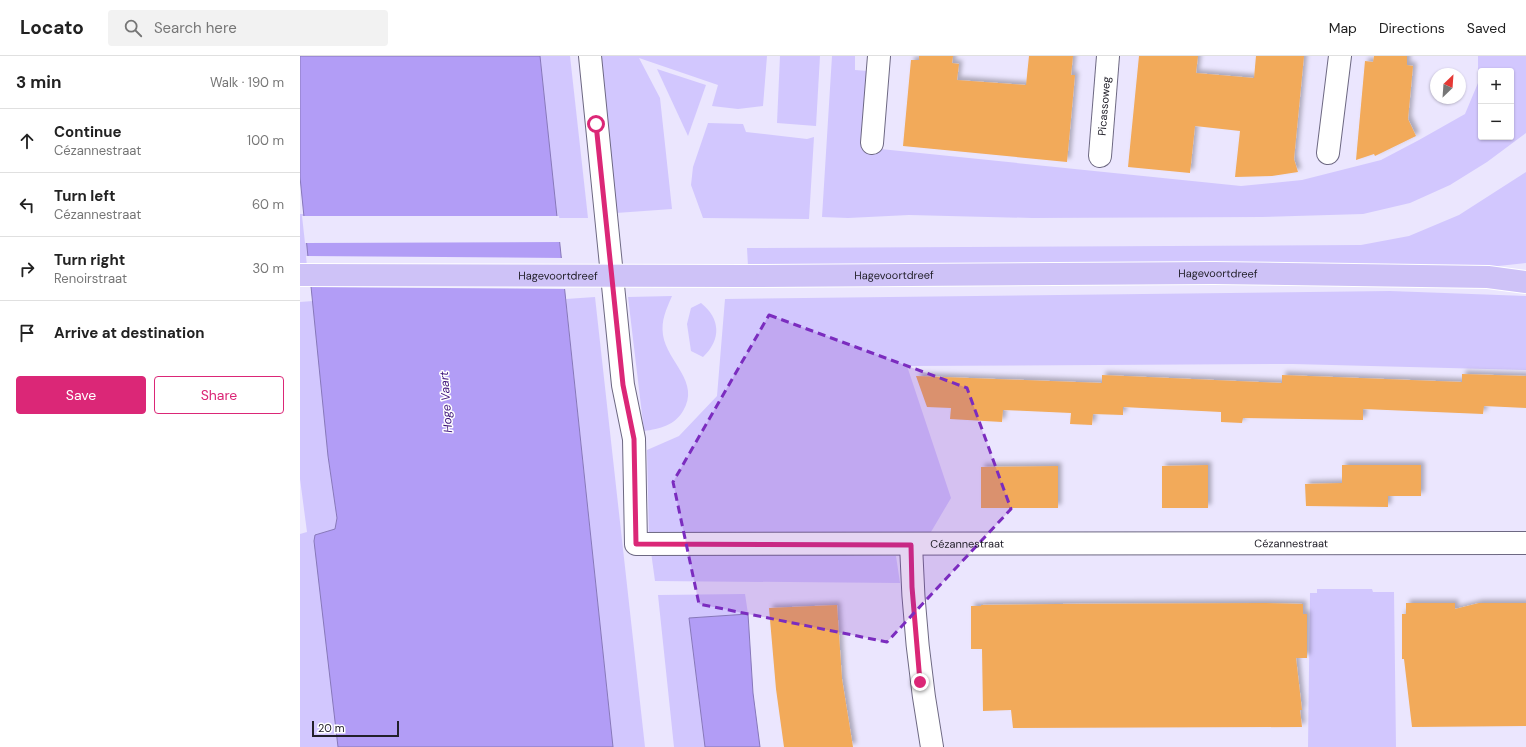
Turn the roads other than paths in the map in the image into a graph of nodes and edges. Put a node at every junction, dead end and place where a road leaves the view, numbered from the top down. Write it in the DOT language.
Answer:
graph roads {
  1 [pos="590,56"];
  2 [pos="879,56"];
  3 [pos="1108,56"];
  4 [pos="1340,56"];
  5 [pos="872,143"];
  6 [pos="1328,153"];
  7 [pos="1100,156"];
  8 [pos="1526,271"];
  9 [pos="300,275"];
  10 [pos="1488,277"];
  11 [pos="1526,282"];
  12 [pos="1526,543"];
  13 [pos="911,545"];
  14 [pos="932,747"];
  1 -- 13 [label="street, Cézannestraat"];
  2 -- 5 [label="street"];
  3 -- 7 [label="street, Picassoweg"];
  4 -- 6 [label="street"];
  8 -- 10 [label="main road, Hagevoortdreef"];
  9 -- 10 [label="main road, Hagevoortdreef, bridge"];
  10 -- 11 [label="main road, Hagevoortdreef"];
  12 -- 13 [label="street, Cézannestraat"];
  13 -- 14 [label="street"];
}
